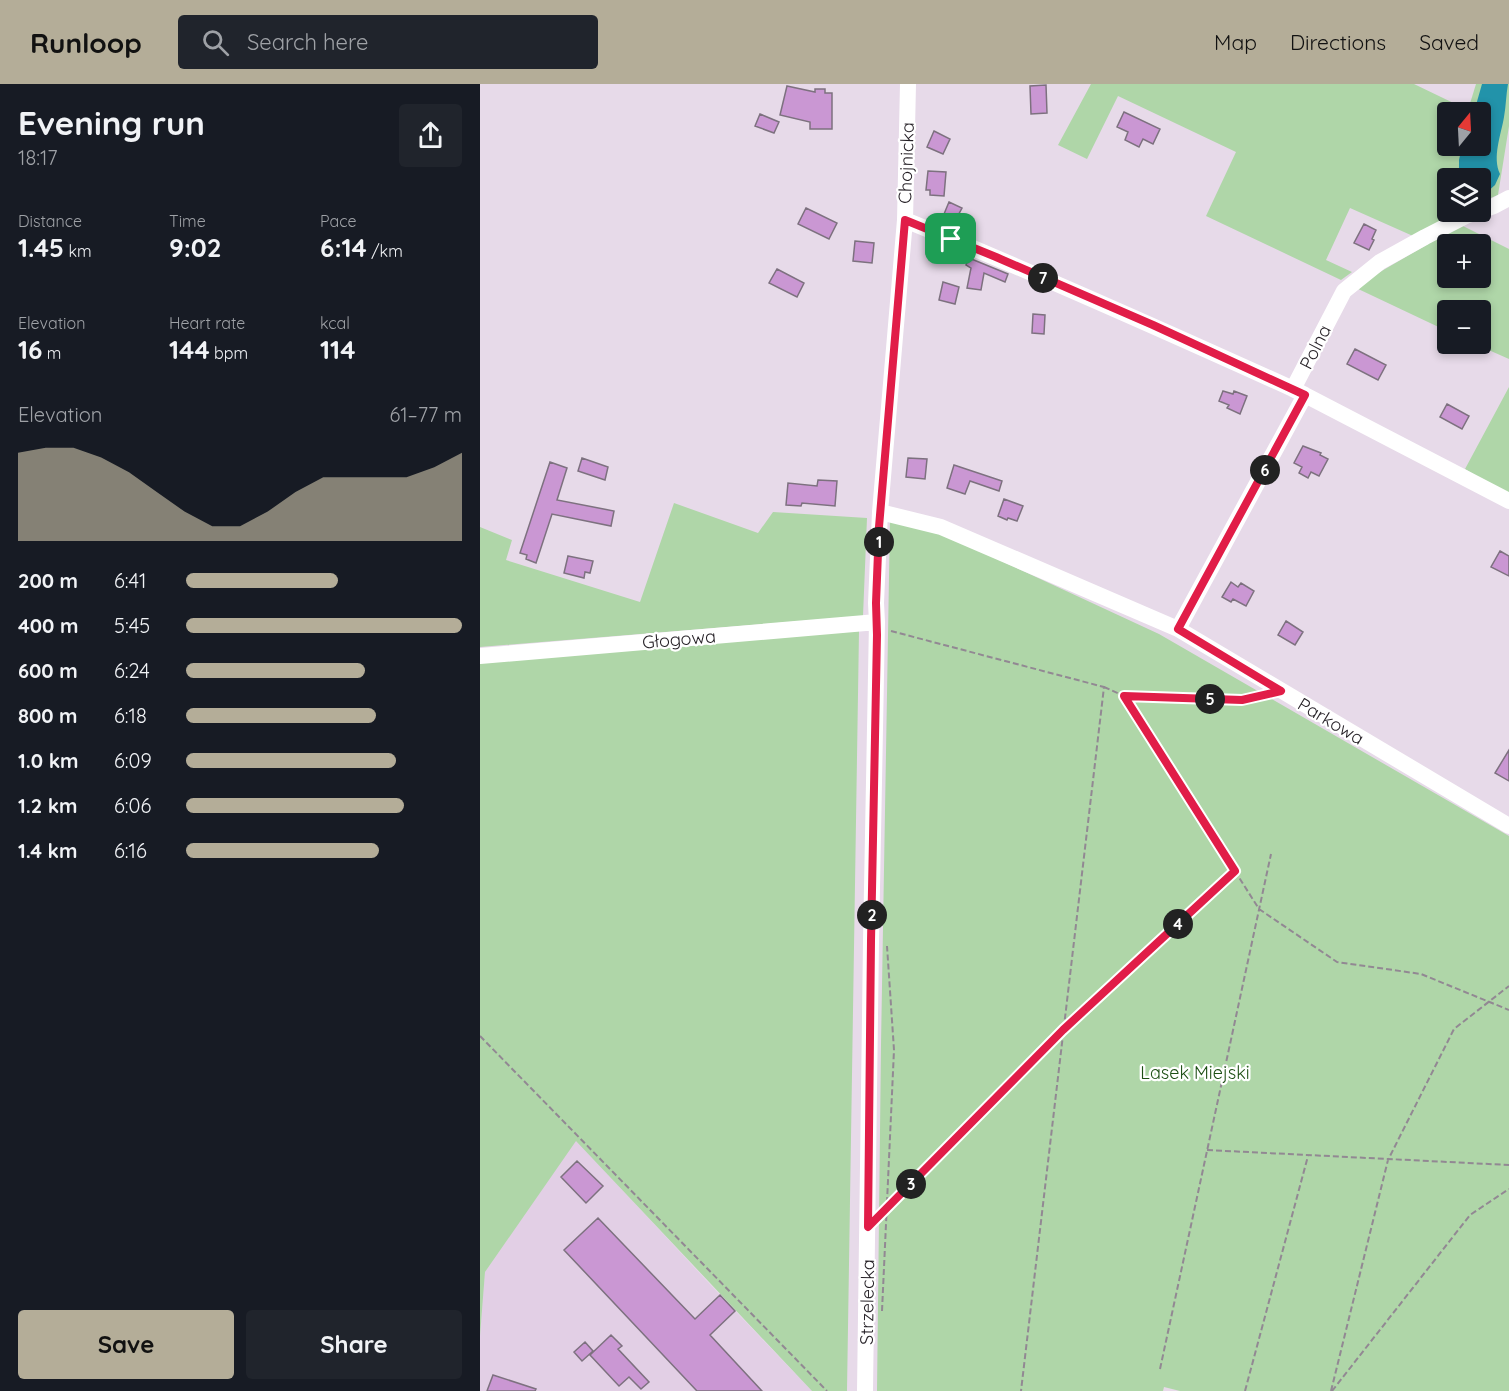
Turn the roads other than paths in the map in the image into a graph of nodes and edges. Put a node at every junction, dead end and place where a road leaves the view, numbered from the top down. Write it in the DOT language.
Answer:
graph roads {
  1 [pos="908,84"];
  2 [pos="1509,198"];
  3 [pos="1491,207"];
  4 [pos="905,220"];
  5 [pos="1454,222"];
  6 [pos="1299,392"];
  7 [pos="882,492"];
  8 [pos="1509,501"];
  9 [pos="880,512"];
  10 [pos="884,627"];
  11 [pos="1178,629"];
  12 [pos="480,656"];
  13 [pos="1509,826"];
  14 [pos="865,1391"];
  1 -- 4 [label="street, Chojnicka"];
  2 -- 3 [label="street, Polna"];
  4 -- 6 [label="street, Polna"];
  4 -- 7 [label="street, Chojnicka"];
  5 -- 6 [label="street, Polna"];
  6 -- 8 [label="street, Polna"];
  6 -- 11 [label="street"];
  7 -- 9 [label="street, Strzelecka"];
  9 -- 10 [label="street, Strzelecka"];
  9 -- 11 [label="street, Parkowa"];
  10 -- 12 [label="street, Głogowa"];
  10 -- 14 [label="street, Strzelecka"];
  11 -- 13 [label="street, Parkowa"];
}
